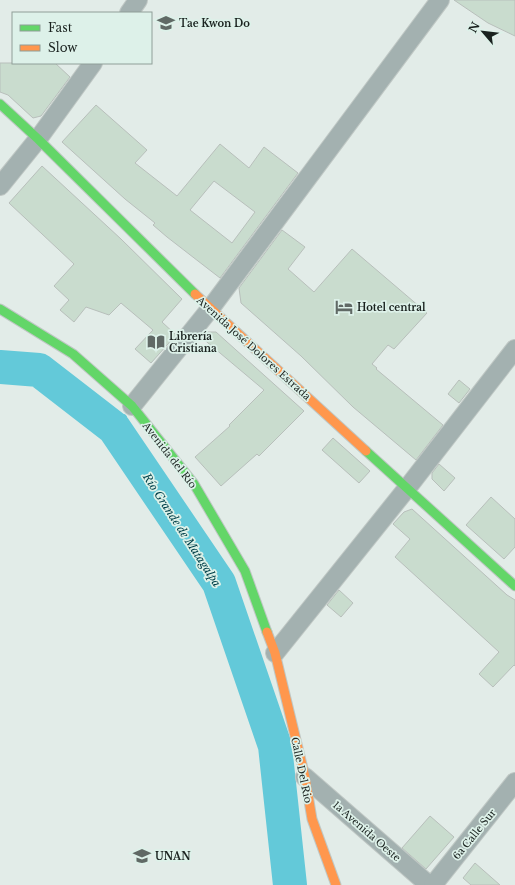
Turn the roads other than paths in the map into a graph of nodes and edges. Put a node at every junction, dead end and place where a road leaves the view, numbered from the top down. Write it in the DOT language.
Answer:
graph roads {
  1 [pos="138,0"];
  2 [pos="440,0"];
  3 [pos="130,12"];
  4 [pos="92,64"];
  5 [pos="0,104"];
  6 [pos="38,139"];
  7 [pos="0,186"];
  8 [pos="0,309"];
  9 [pos="210,309"];
  10 [pos="515,349"];
  11 [pos="132,406"];
  12 [pos="408,487"];
  13 [pos="515,586"];
  14 [pos="275,653"];
  15 [pos="305,777"];
  16 [pos="515,782"];
  17 [pos="336,885"];
  18 [pos="429,885"];
  19 [pos="433,885"];
  1 -- 3 [label="street"];
  2 -- 9 [label="street"];
  4 -- 6 [label="street"];
  5 -- 6 [label="street, Avenida José Dolores Estrada"];
  6 -- 7 [label="street"];
  6 -- 9 [label="street, Avenida José Dolores Estrada"];
  8 -- 11 [label="street, Avenida del Río"];
  9 -- 11 [label="street"];
  9 -- 12 [label="street, Avenida José Dolores Estrada"];
  10 -- 12 [label="street"];
  11 -- 14 [label="street, Avenida del Río"];
  12 -- 13 [label="street, Avenida José Dolores Estrada"];
  12 -- 14 [label="street"];
  14 -- 15 [label="street, Calle Del Rio"];
  15 -- 17 [label="street, Calle Del Rio"];
  15 -- 18 [label="street, 1a Avenida Oeste"];
  16 -- 19 [label="street, 6a Calle Sur"];
}
